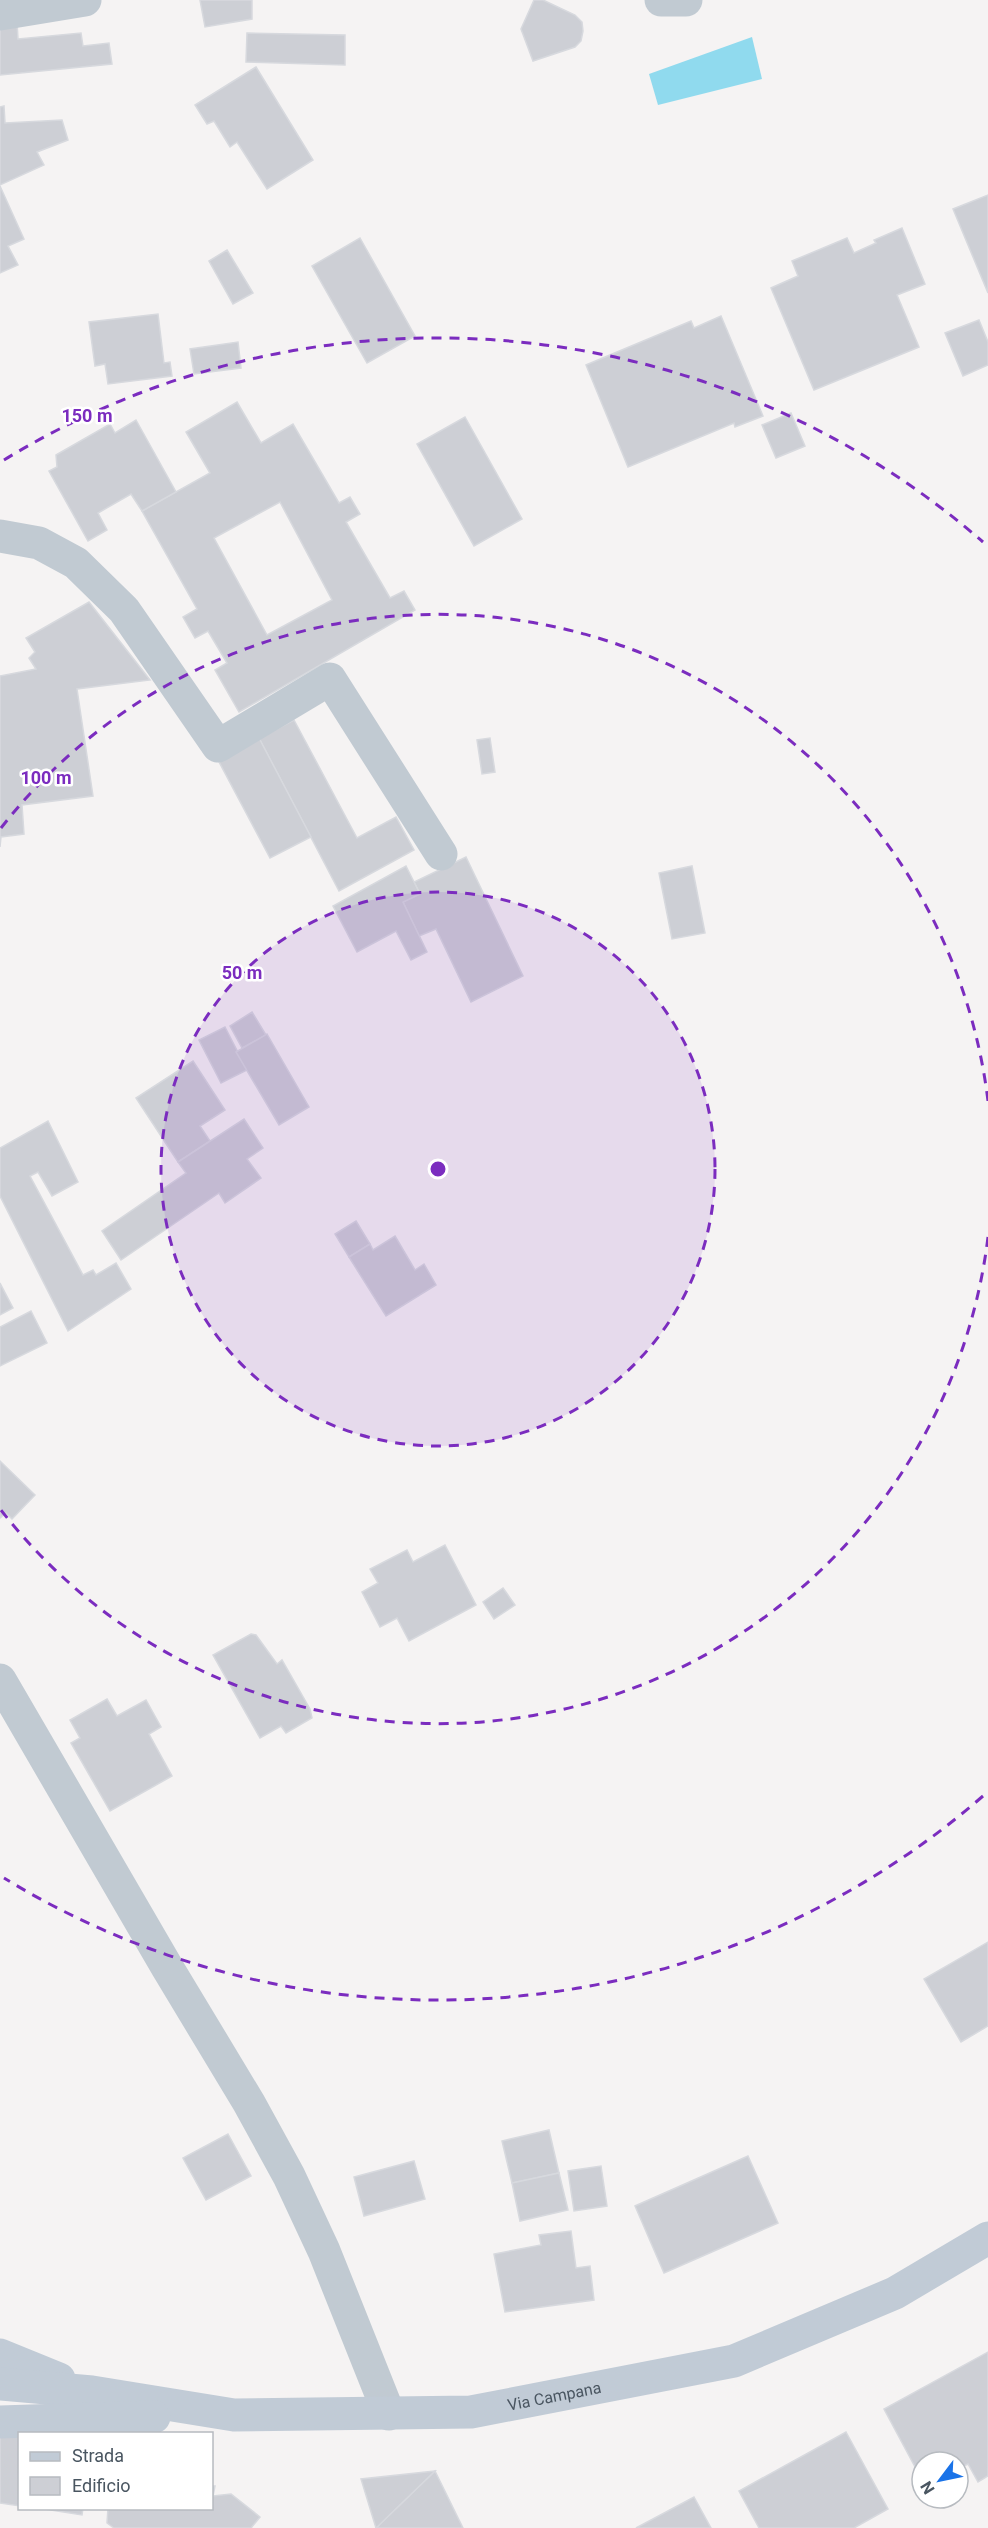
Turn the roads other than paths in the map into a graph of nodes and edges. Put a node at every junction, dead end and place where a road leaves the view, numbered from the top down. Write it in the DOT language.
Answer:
graph roads {
  1 [pos="86,0"];
  2 [pos="661,0"];
  3 [pos="686,0"];
  4 [pos="0,14"];
  5 [pos="0,536"];
  6 [pos="441,854"];
  7 [pos="0,1680"];
  8 [pos="988,2238"];
  9 [pos="0,2355"];
  10 [pos="0,2384"];
  11 [pos="92,2392"];
  12 [pos="389,2414"];
  13 [pos="234,2415"];
  14 [pos="0,2422"];
  1 -- 4 [label="street"];
  2 -- 3 [label="street"];
  5 -- 6 [label="street"];
  7 -- 12 [label="street"];
  8 -- 12 [label="main road, Via Campana"];
  9 -- 11 [label="main road, Via Campana"];
  10 -- 11 [label="main road, Via Campana"];
  11 -- 13 [label="main road, Via Campana"];
  12 -- 13 [label="main road, Via Campana"];
  13 -- 14 [label="main road"];
}
